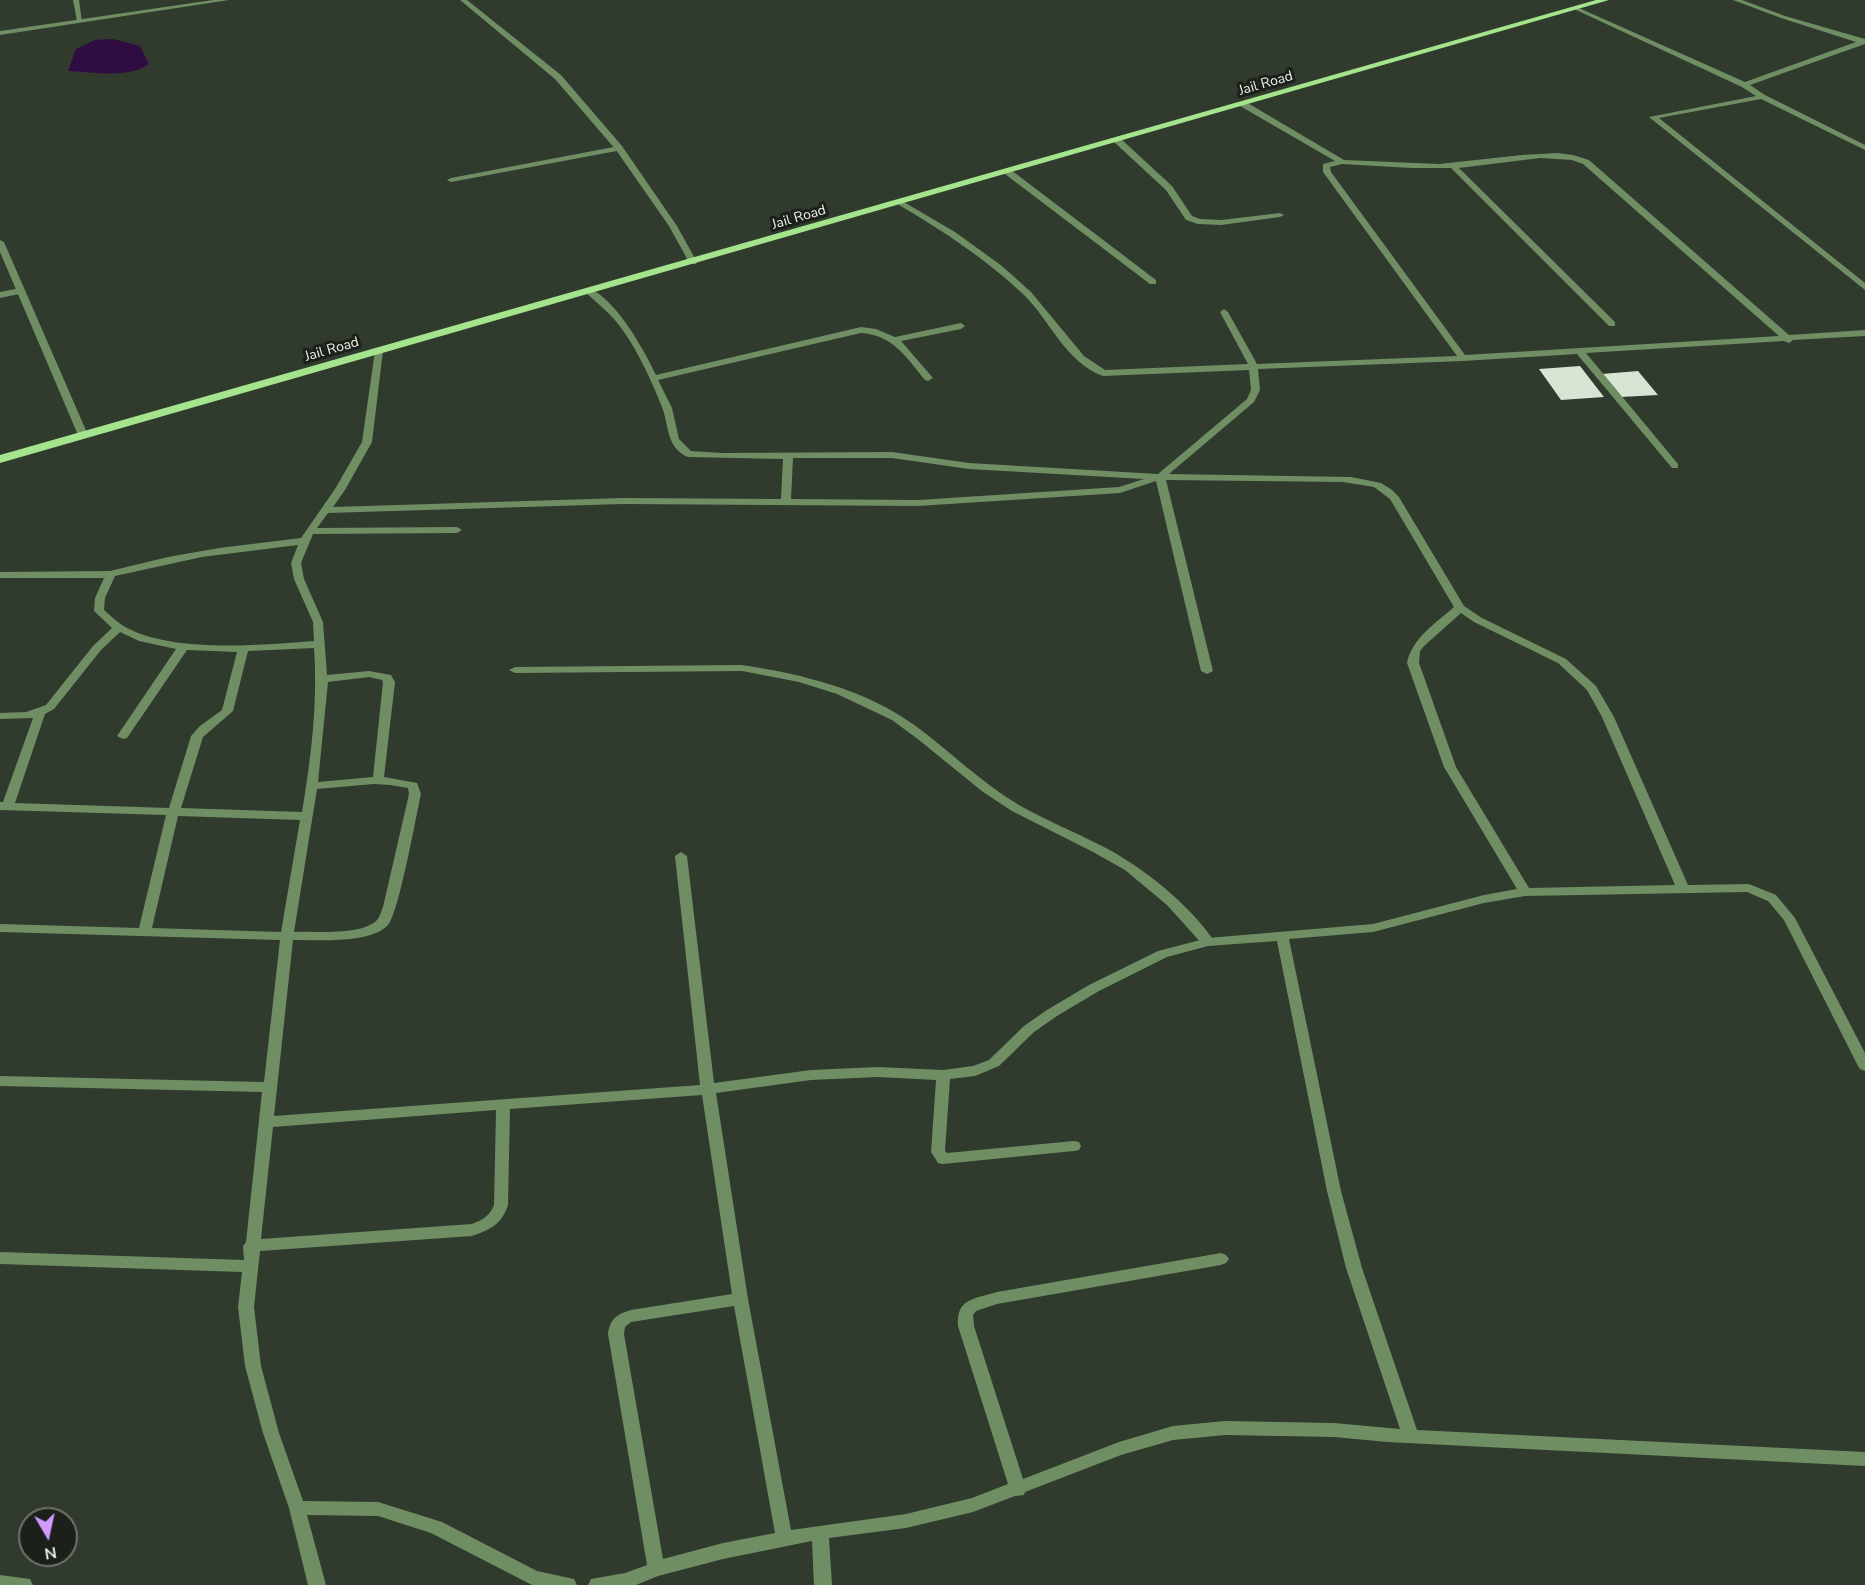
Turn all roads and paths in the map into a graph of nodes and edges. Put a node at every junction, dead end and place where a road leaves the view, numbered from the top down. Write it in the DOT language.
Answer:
graph roads {
  1 [pos="76,0"];
  2 [pos="226,0"];
  3 [pos="463,0"];
  4 [pos="1605,0"];
  5 [pos="1736,0"];
  6 [pos="1577,9"];
  7 [pos="80,21"];
  8 [pos="0,33"];
  9 [pos="1864,41"];
  10 [pos="1744,85"];
  11 [pos="1762,97"];
  12 [pos="1243,104"];
  13 [pos="1117,140"];
  14 [pos="1865,147"];
  15 [pos="619,148"];
  16 [pos="1342,162"];
  17 [pos="1453,166"];
  18 [pos="1008,172"];
  19 [pos="451,180"];
  20 [pos="902,203"];
  21 [pos="1280,215"];
  22 [pos="0,242"];
  23 [pos="693,262"];
  24 [pos="1153,282"];
  25 [pos="1865,287"];
  26 [pos="21,291"];
  27 [pos="589,291"];
  28 [pos="0,295"];
  29 [pos="1224,312"];
  30 [pos="1612,324"];
  31 [pos="961,326"];
  32 [pos="1865,333"];
  33 [pos="894,340"];
  34 [pos="1789,340"];
  35 [pos="379,351"];
  36 [pos="1580,351"];
  37 [pos="1463,358"];
  38 [pos="1254,368"];
  39 [pos="654,378"];
  40 [pos="928,378"];
  41 [pos="83,435"];
  42 [pos="788,455"];
  43 [pos="0,459"];
  44 [pos="1675,466"];
  45 [pos="1160,477"];
  46 [pos="786,502"];
  47 [pos="325,510"];
  48 [pos="457,530"];
  49 [pos="307,536"];
  50 [pos="111,574"];
  51 [pos="0,575"];
  52 [pos="1460,608"];
  53 [pos="118,628"];
  54 [pos="321,644"];
  55 [pos="183,647"];
  56 [pos="244,647"];
  57 [pos="515,670"];
  58 [pos="1207,671"];
  59 [pos="322,680"];
  60 [pos="40,713"];
  61 [pos="0,716"];
  62 [pos="123,736"];
  63 [pos="378,782"];
  64 [pos="312,786"];
  65 [pos="4,806"];
  66 [pos="173,813"];
  67 [pos="307,816"];
  68 [pos="681,856"];
  69 [pos="1683,888"];
  70 [pos="1525,892"];
  71 [pos="0,928"];
  72 [pos="144,933"];
  73 [pos="1282,935"];
  74 [pos="287,936"];
  75 [pos="1208,942"];
  76 [pos="1865,1066"];
  77 [pos="943,1075"];
  78 [pos="0,1081"];
  79 [pos="270,1087"];
  80 [pos="708,1089"];
  81 [pos="502,1105"];
  82 [pos="265,1122"];
  83 [pos="1074,1146"];
  84 [pos="251,1246"];
  85 [pos="0,1258"];
  86 [pos="1221,1259"];
  87 [pos="249,1266"];
  88 [pos="740,1299"];
  89 [pos="1411,1436"];
  90 [pos="1865,1459"];
  91 [pos="1018,1490"];
  92 [pos="297,1508"];
  93 [pos="820,1532"];
  94 [pos="784,1538"];
  95 [pos="656,1569"];
  96 [pos="0,1583"];
  97 [pos="24,1585"];
  98 [pos="317,1585"];
  99 [pos="568,1585"];
  100 [pos="597,1585"];
  101 [pos="823,1585"];
  1 -- 7 [label="street"];
  2 -- 7 [label="street"];
  3 -- 15 [label="street"];
  4 -- 6 [label="main road, Jail Road"];
  5 -- 9 [label="street"];
  6 -- 10 [label="street"];
  6 -- 12 [label="main road, Jail Road"];
  7 -- 8 [label="street"];
  9 -- 10 [label="street"];
  10 -- 11 [label="street"];
  11 -- 14 [label="street"];
  11 -- 25 [label="street"];
  12 -- 13 [label="main road, Jail Road"];
  12 -- 16 [label="street"];
  13 -- 18 [label="main road, Jail Road"];
  13 -- 21 [label="street"];
  15 -- 19 [label="street"];
  15 -- 23 [label="street"];
  16 -- 17 [label="street"];
  16 -- 37 [label="street"];
  17 -- 30 [label="street"];
  17 -- 34 [label="street"];
  18 -- 20 [label="main road, Jail Road"];
  18 -- 24 [label="street"];
  20 -- 23 [label="main road, Jail Road"];
  20 -- 38 [label="street"];
  22 -- 26 [label="street"];
  23 -- 27 [label="main road, Jail Road"];
  26 -- 28 [label="street"];
  26 -- 41 [label="street"];
  27 -- 35 [label="main road, Jail Road"];
  27 -- 39 [label="street"];
  29 -- 38 [label="street"];
  31 -- 33 [label="street"];
  32 -- 34 [label="street"];
  33 -- 39 [label="street"];
  33 -- 40 [label="street"];
  34 -- 36 [label="street"];
  35 -- 41 [label="main road, Jail Road"];
  35 -- 47 [label="street"];
  36 -- 37 [label="street"];
  36 -- 44 [label="street"];
  37 -- 38 [label="street"];
  38 -- 45 [label="street"];
  39 -- 42 [label="street"];
  41 -- 43 [label="main road, Jail Road"];
  42 -- 45 [label="street"];
  42 -- 46 [label="street"];
  45 -- 46 [label="street"];
  45 -- 52 [label="street"];
  45 -- 58 [label="street"];
  46 -- 47 [label="street"];
  47 -- 49 [label="street"];
  48 -- 49 [label="street"];
  49 -- 50 [label="street"];
  49 -- 54 [label="street"];
  50 -- 51 [label="street"];
  50 -- 53 [label="street"];
  52 -- 69 [label="street"];
  52 -- 70 [label="street"];
  53 -- 55 [label="street"];
  53 -- 60 [label="street"];
  54 -- 56 [label="street"];
  54 -- 59 [label="street"];
  55 -- 56 [label="street"];
  55 -- 62 [label="street"];
  56 -- 66 [label="street"];
  57 -- 75 [label="street"];
  59 -- 63 [label="street"];
  59 -- 64 [label="street"];
  60 -- 61 [label="street"];
  60 -- 65 [label="street"];
  63 -- 64 [label="street"];
  63 -- 74 [label="street"];
  64 -- 67 [label="street"];
  65 -- 66 [label="street"];
  66 -- 67 [label="street"];
  66 -- 72 [label="street"];
  67 -- 74 [label="street"];
  68 -- 80 [label="street"];
  69 -- 70 [label="street"];
  69 -- 76 [label="street"];
  70 -- 73 [label="street"];
  71 -- 72 [label="street"];
  72 -- 74 [label="street"];
  73 -- 75 [label="street"];
  73 -- 89 [label="street"];
  74 -- 79 [label="street"];
  75 -- 77 [label="street"];
  77 -- 80 [label="street"];
  77 -- 83 [label="street"];
  78 -- 79 [label="street"];
  79 -- 82 [label="street"];
  80 -- 81 [label="street"];
  80 -- 88 [label="street"];
  81 -- 82 [label="street"];
  81 -- 84 [label="street"];
  82 -- 84 [label="street"];
  84 -- 87 [label="street"];
  85 -- 87 [label="street"];
  86 -- 91 [label="street"];
  87 -- 92 [label="street"];
  88 -- 94 [label="street"];
  88 -- 95 [label="street"];
  89 -- 90 [label="street"];
  89 -- 91 [label="street"];
  91 -- 93 [label="street"];
  92 -- 98 [label="street"];
  92 -- 99 [label="street"];
  93 -- 94 [label="street"];
  93 -- 101 [label="street"];
  94 -- 95 [label="street"];
  95 -- 100 [label="street"];
  96 -- 97 [label="street"];
}
